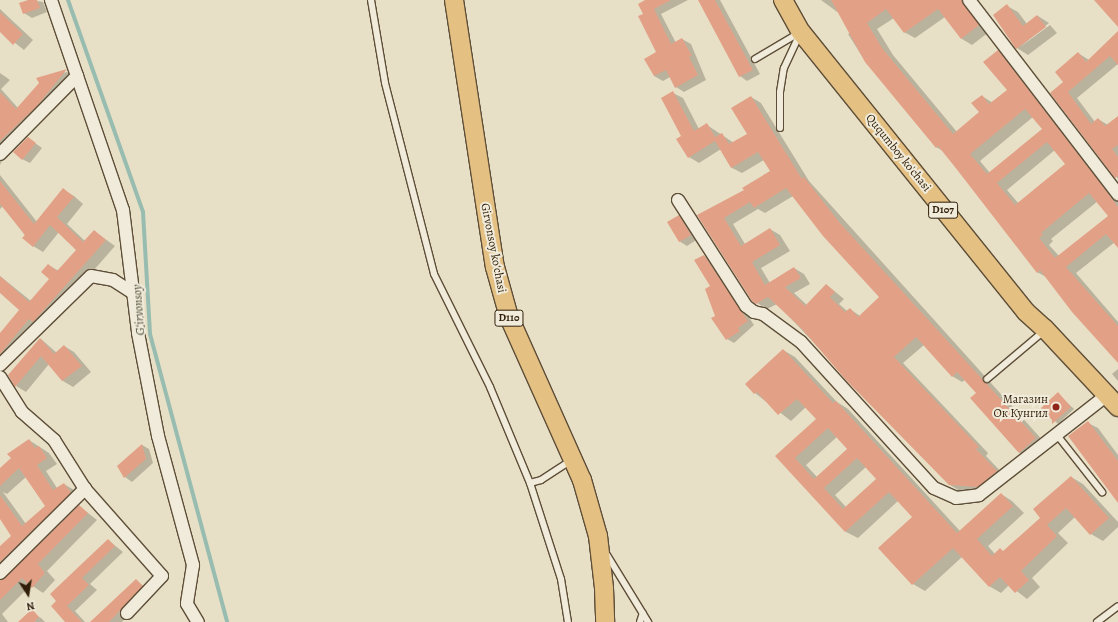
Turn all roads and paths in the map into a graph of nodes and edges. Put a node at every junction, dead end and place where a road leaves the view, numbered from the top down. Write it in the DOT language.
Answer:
graph roads {
  1 [pos="51,0"];
  2 [pos="371,0"];
  3 [pos="454,0"];
  4 [pos="783,0"];
  5 [pos="969,0"];
  6 [pos="801,32"];
  7 [pos="755,59"];
  8 [pos="77,76"];
  9 [pos="780,128"];
  10 [pos="0,154"];
  11 [pos="1118,194"];
  12 [pos="678,200"];
  13 [pos="133,293"];
  14 [pos="1045,330"];
  15 [pos="0,365"];
  16 [pos="0,377"];
  17 [pos="987,379"];
  18 [pos="1113,401"];
  19 [pos="1057,435"];
  20 [pos="573,459"];
  21 [pos="530,483"];
  22 [pos="85,489"];
  23 [pos="1102,492"];
  24 [pos="598,536"];
  25 [pos="0,573"];
  26 [pos="1118,606"];
  27 [pos="128,613"];
  28 [pos="643,613"];
  29 [pos="198,622"];
  30 [pos="568,622"];
  31 [pos="604,622"];
  32 [pos="640,622"];
  33 [pos="648,622"];
  34 [pos="1098,622"];
  1 -- 8 [label="street"];
  2 -- 21 [label="lane"];
  3 -- 20 [label="main road, Girvonsoy koʻchasi / D110"];
  4 -- 6 [label="main road, Ququmboy ko'chasi / D107"];
  5 -- 11 [label="street"];
  6 -- 7 [label="lane"];
  6 -- 9 [label="lane"];
  6 -- 14 [label="main road, Ququmboy ko'chasi / D107"];
  8 -- 10 [label="street"];
  8 -- 13 [label="street"];
  12 -- 19 [label="street"];
  13 -- 15 [label="street"];
  13 -- 29 [label="street"];
  14 -- 17 [label="lane"];
  14 -- 18 [label="main road, Ququmboy ko'chasi / D107"];
  16 -- 22 [label="street"];
  18 -- 19 [label="street"];
  19 -- 23 [label="lane"];
  20 -- 21 [label="lane"];
  20 -- 24 [label="main road, Girvonsoy koʻchasi / D110"];
  21 -- 30 [label="lane"];
  22 -- 25 [label="street"];
  22 -- 27 [label="street"];
  24 -- 28 [label="lane"];
  24 -- 31 [label="main road, Girvonsoy koʻchasi / D110"];
  26 -- 34 [label="lane"];
  28 -- 32 [label="lane"];
  28 -- 33 [label="lane"];
}
